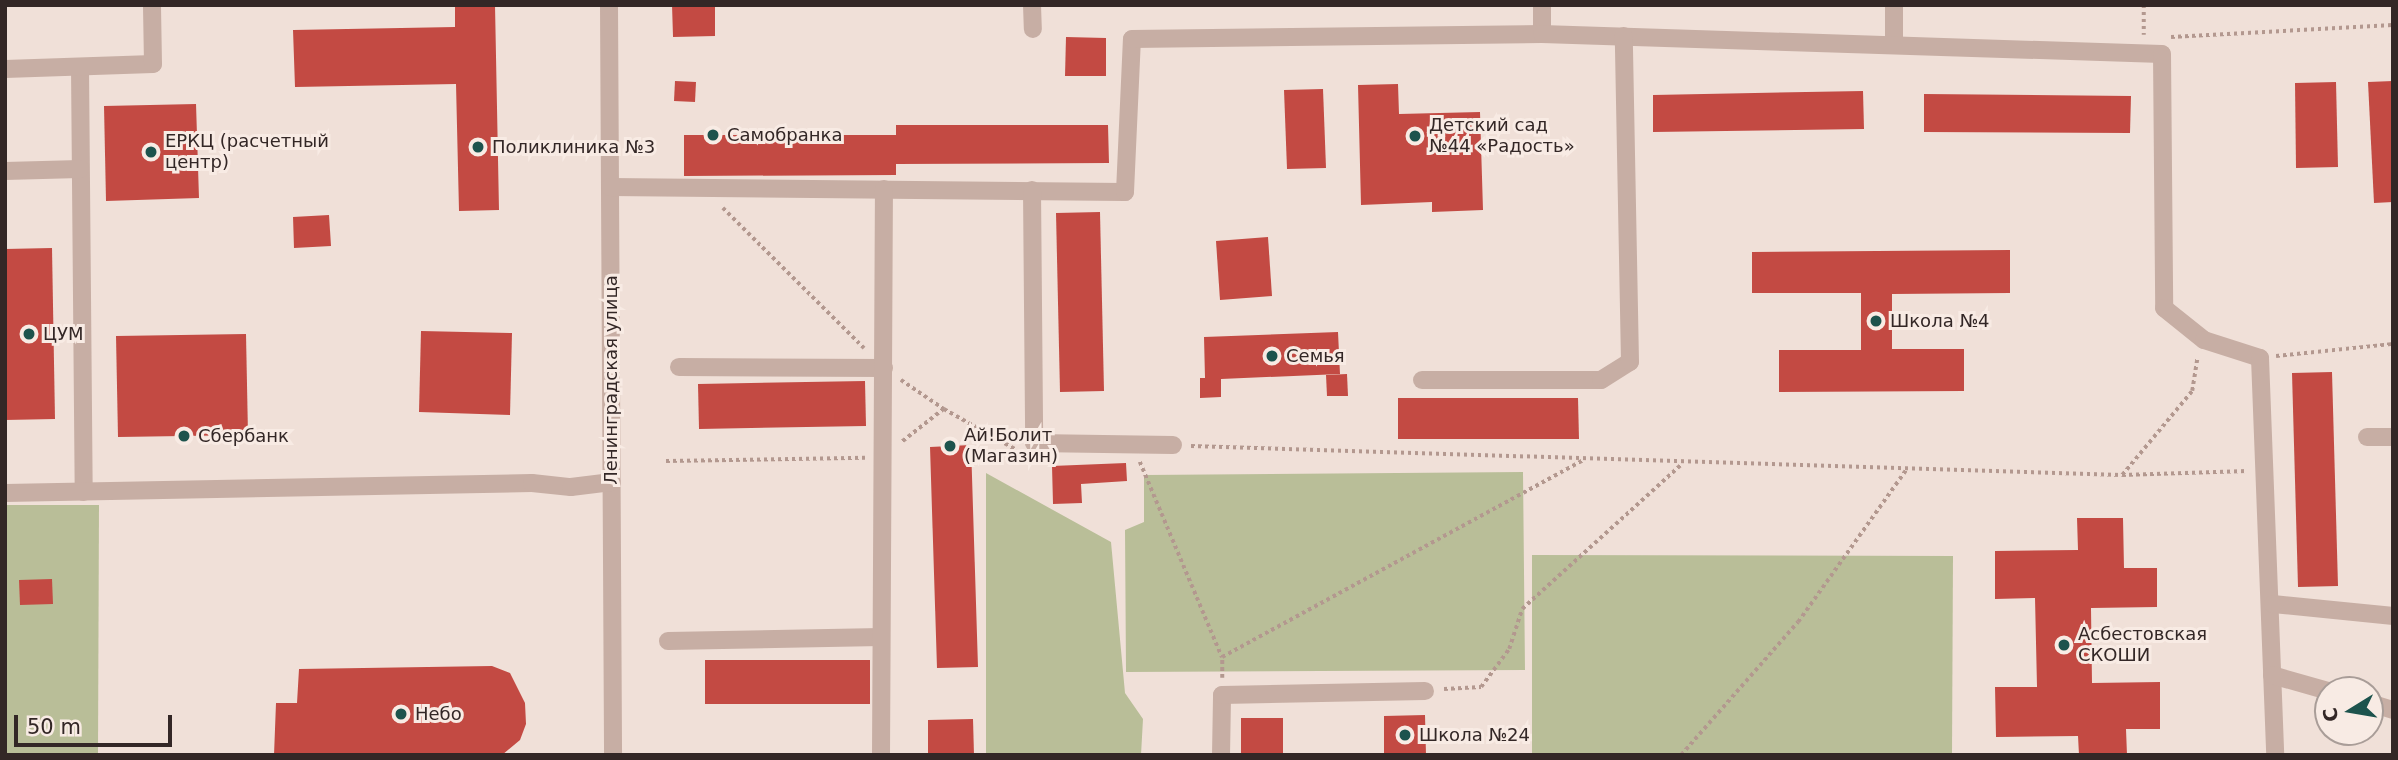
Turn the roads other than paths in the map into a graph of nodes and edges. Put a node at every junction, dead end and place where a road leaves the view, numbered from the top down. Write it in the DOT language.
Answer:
graph roads {
  1 [pos="152,5"];
  2 [pos="609,5"];
  3 [pos="1032,5"];
  4 [pos="1542,5"];
  5 [pos="1894,5"];
  6 [pos="1033,29"];
  7 [pos="1542,34"];
  8 [pos="1623,36"];
  9 [pos="1894,44"];
  10 [pos="80,67"];
  11 [pos="5,69"];
  12 [pos="80,169"];
  13 [pos="5,172"];
  14 [pos="610,187"];
  15 [pos="884,189"];
  16 [pos="1032,190"];
  17 [pos="679,367"];
  18 [pos="884,368"];
  19 [pos="1422,380"];
  20 [pos="2367,437"];
  21 [pos="2393,437"];
  22 [pos="1172,445"];
  23 [pos="612,482"];
  24 [pos="84,492"];
  25 [pos="5,493"];
  26 [pos="2273,604"];
  27 [pos="2393,616"];
  28 [pos="881,638"];
  29 [pos="668,640"];
  30 [pos="2272,675"];
  31 [pos="2314,687"];
  32 [pos="1425,691"];
  33 [pos="613,755"];
  34 [pos="881,755"];
  35 [pos="1222,755"];
  36 [pos="2275,755"];
  1 -- 10 [label="street"];
  2 -- 14 [label="street, Ленинградская улица"];
  3 -- 6 [label="street"];
  4 -- 7 [label="street"];
  5 -- 9 [label="street"];
  7 -- 8 [label="street"];
  7 -- 16 [label="street"];
  8 -- 9 [label="street"];
  8 -- 19 [label="street"];
  9 -- 26 [label="street"];
  10 -- 11 [label="street"];
  10 -- 12 [label="street"];
  12 -- 13 [label="street"];
  12 -- 24 [label="street"];
  14 -- 15 [label="street"];
  14 -- 23 [label="street, Ленинградская улица"];
  15 -- 16 [label="street"];
  15 -- 18 [label="street"];
  16 -- 22 [label="street"];
  17 -- 18 [label="street"];
  18 -- 28 [label="street"];
  20 -- 21 [label="street"];
  23 -- 24 [label="street"];
  23 -- 33 [label="street, Ленинградская улица"];
  24 -- 25 [label="street"];
  26 -- 27 [label="street"];
  26 -- 30 [label="street"];
  28 -- 29 [label="street"];
  28 -- 34 [label="street"];
  30 -- 31 [label="street"];
  30 -- 36 [label="street"];
  32 -- 35 [label="street"];
}
